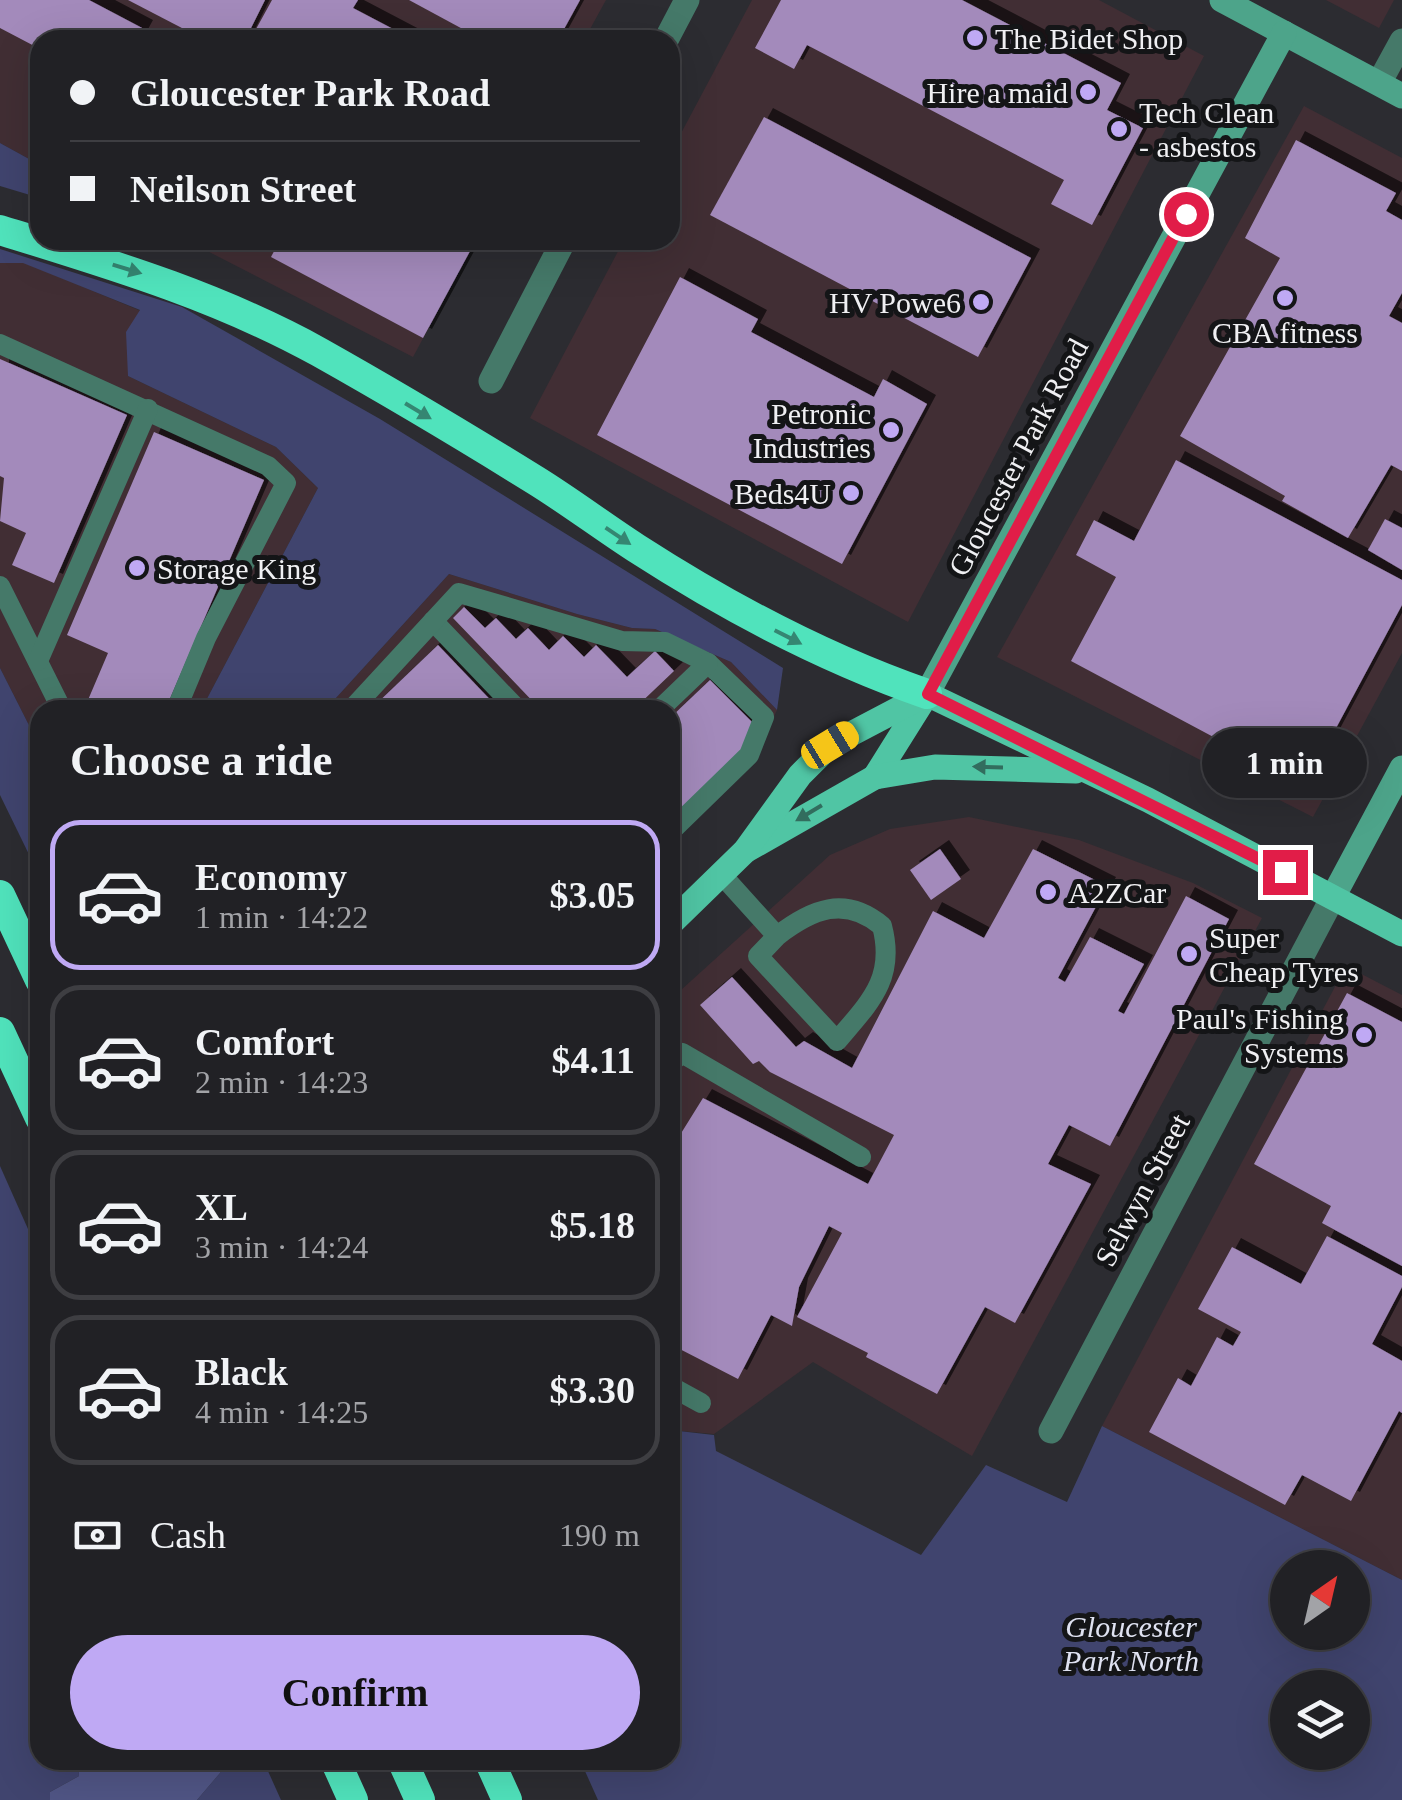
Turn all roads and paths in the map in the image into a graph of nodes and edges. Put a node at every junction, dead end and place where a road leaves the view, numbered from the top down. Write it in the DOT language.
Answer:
graph roads {
  1 [pos="687,0"];
  2 [pos="1222,0"];
  3 [pos="671,30"];
  4 [pos="1284,32"];
  5 [pos="1402,41"];
  6 [pos="1391,90"];
  7 [pos="0,230"];
  8 [pos="30,239"];
  9 [pos="65,250"];
  10 [pos="559,250"];
  11 [pos="0,344"];
  12 [pos="491,381"];
  13 [pos="148,410"];
  14 [pos="0,586"];
  15 [pos="432,621"];
  16 [pos="38,661"];
  17 [pos="708,663"];
  18 [pos="928,694"];
  19 [pos="57,700"];
  20 [pos="180,700"];
  21 [pos="360,700"];
  22 [pos="508,700"];
  23 [pos="669,700"];
  24 [pos="1402,768"];
  25 [pos="1086,771"];
  26 [pos="876,777"];
  27 [pos="680,822"];
  28 [pos="745,852"];
  29 [pos="721,874"];
  30 [pos="0,895"];
  31 [pos="1334,898"];
  32 [pos="680,914"];
  33 [pos="1402,934"];
  34 [pos="777,936"];
  35 [pos="30,959"];
  36 [pos="0,1032"];
  37 [pos="680,1055"];
  38 [pos="30,1096"];
  39 [pos="860,1157"];
  40 [pos="680,1391"];
  41 [pos="701,1403"];
  42 [pos="1052,1431"];
  43 [pos="340,1770"];
  44 [pos="406,1770"];
  45 [pos="494,1770"];
  46 [pos="353,1800"];
  47 [pos="420,1800"];
  48 [pos="507,1800"];
  1 -- 3 [label="street"];
  2 -- 4 [label="street"];
  4 -- 6 [label="street"];
  4 -- 18 [label="street, Gloucester Park Road"];
  5 -- 6 [label="street"];
  7 -- 8 [label="highway, one-way"];
  9 -- 18 [label="highway, one-way"];
  10 -- 12 [label="street"];
  11 -- 13 [label="lane"];
  13 -- 16 [label="lane"];
  13 -- 20 [label="lane"];
  14 -- 16 [label="lane"];
  15 -- 17 [label="lane"];
  15 -- 21 [label="lane"];
  15 -- 22 [label="lane"];
  16 -- 19 [label="lane"];
  17 -- 23 [label="lane"];
  17 -- 27 [label="lane"];
  18 -- 25 [label="main road"];
  18 -- 26 [label="main road"];
  18 -- 28 [label="main road"];
  24 -- 31 [label="street, Selwyn Street"];
  25 -- 26 [label="main road, one-way"];
  25 -- 31 [label="main road"];
  26 -- 28 [label="main road, one-way"];
  28 -- 29 [label="main road"];
  29 -- 32 [label="main road"];
  29 -- 34 [label="lane"];
  30 -- 35 [label="highway"];
  31 -- 33 [label="main road"];
  31 -- 42 [label="street, Selwyn Street"];
  34 -- 34 [label="lane"];
  36 -- 38 [label="highway"];
  37 -- 39 [label="lane"];
  40 -- 41 [label="lane"];
  43 -- 46 [label="highway"];
  44 -- 47 [label="highway"];
  45 -- 48 [label="highway"];
}
